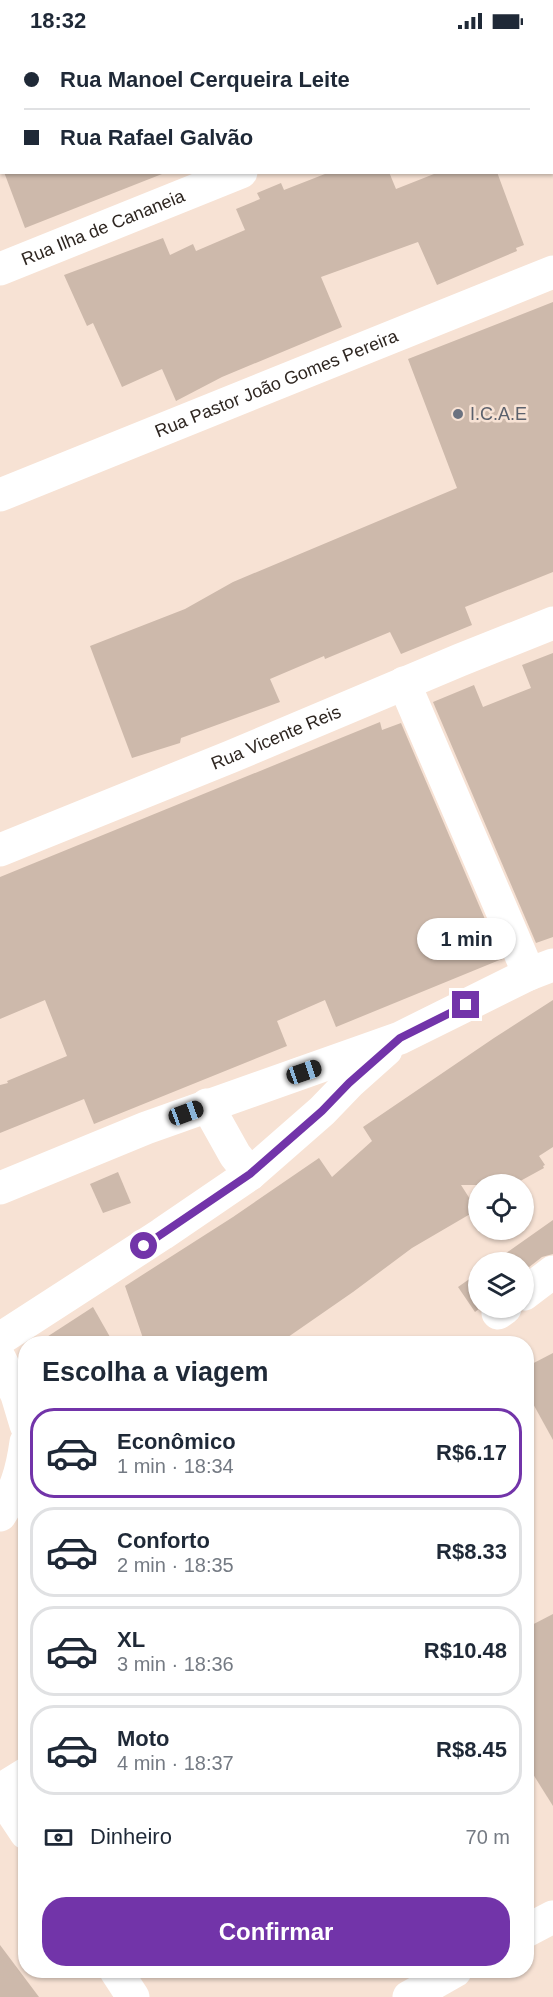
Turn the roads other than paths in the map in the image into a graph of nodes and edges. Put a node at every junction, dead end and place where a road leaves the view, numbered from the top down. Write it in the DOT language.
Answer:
graph roads {
  1 [pos="236,174"];
  2 [pos="0,269"];
  3 [pos="553,272"];
  4 [pos="0,495"];
  5 [pos="553,623"];
  6 [pos="404,683"];
  7 [pos="0,850"];
  8 [pos="541,969"];
  9 [pos="400,1038"];
  10 [pos="207,1105"];
  11 [pos="250,1174"];
  12 [pos="0,1188"];
  13 [pos="553,1272"];
  14 [pos="534,1286"];
  15 [pos="0,1339"];
  16 [pos="0,1359"];
  17 [pos="14,1405"];
  18 [pos="18,1479"];
  19 [pos="0,1515"];
  20 [pos="18,1780"];
  21 [pos="0,1792"];
  22 [pos="18,1820"];
  23 [pos="553,1917"];
  24 [pos="534,1928"];
  25 [pos="121,1978"];
  26 [pos="443,1978"];
  27 [pos="133,1997"];
  28 [pos="409,1997"];
  1 -- 2 [label="street, Rua Ilha de Cananeia"];
  3 -- 4 [label="street, Rua Pastor João Gomes Pereira"];
  5 -- 6 [label="street, Rua Vicente Reis"];
  6 -- 7 [label="street, Rua Vicente Reis"];
  6 -- 8 [label="street"];
  8 -- 9 [label="street"];
  9 -- 10 [label="street"];
  9 -- 11 [label="street"];
  10 -- 11 [label="street"];
  10 -- 12 [label="street"];
  11 -- 15 [label="street"];
  13 -- 14 [label="street"];
  16 -- 17 [label="street"];
  18 -- 19 [label="street"];
  20 -- 21 [label="street"];
  21 -- 22 [label="street"];
  23 -- 24 [label="street"];
  25 -- 27 [label="street"];
  26 -- 28 [label="street"];
}
